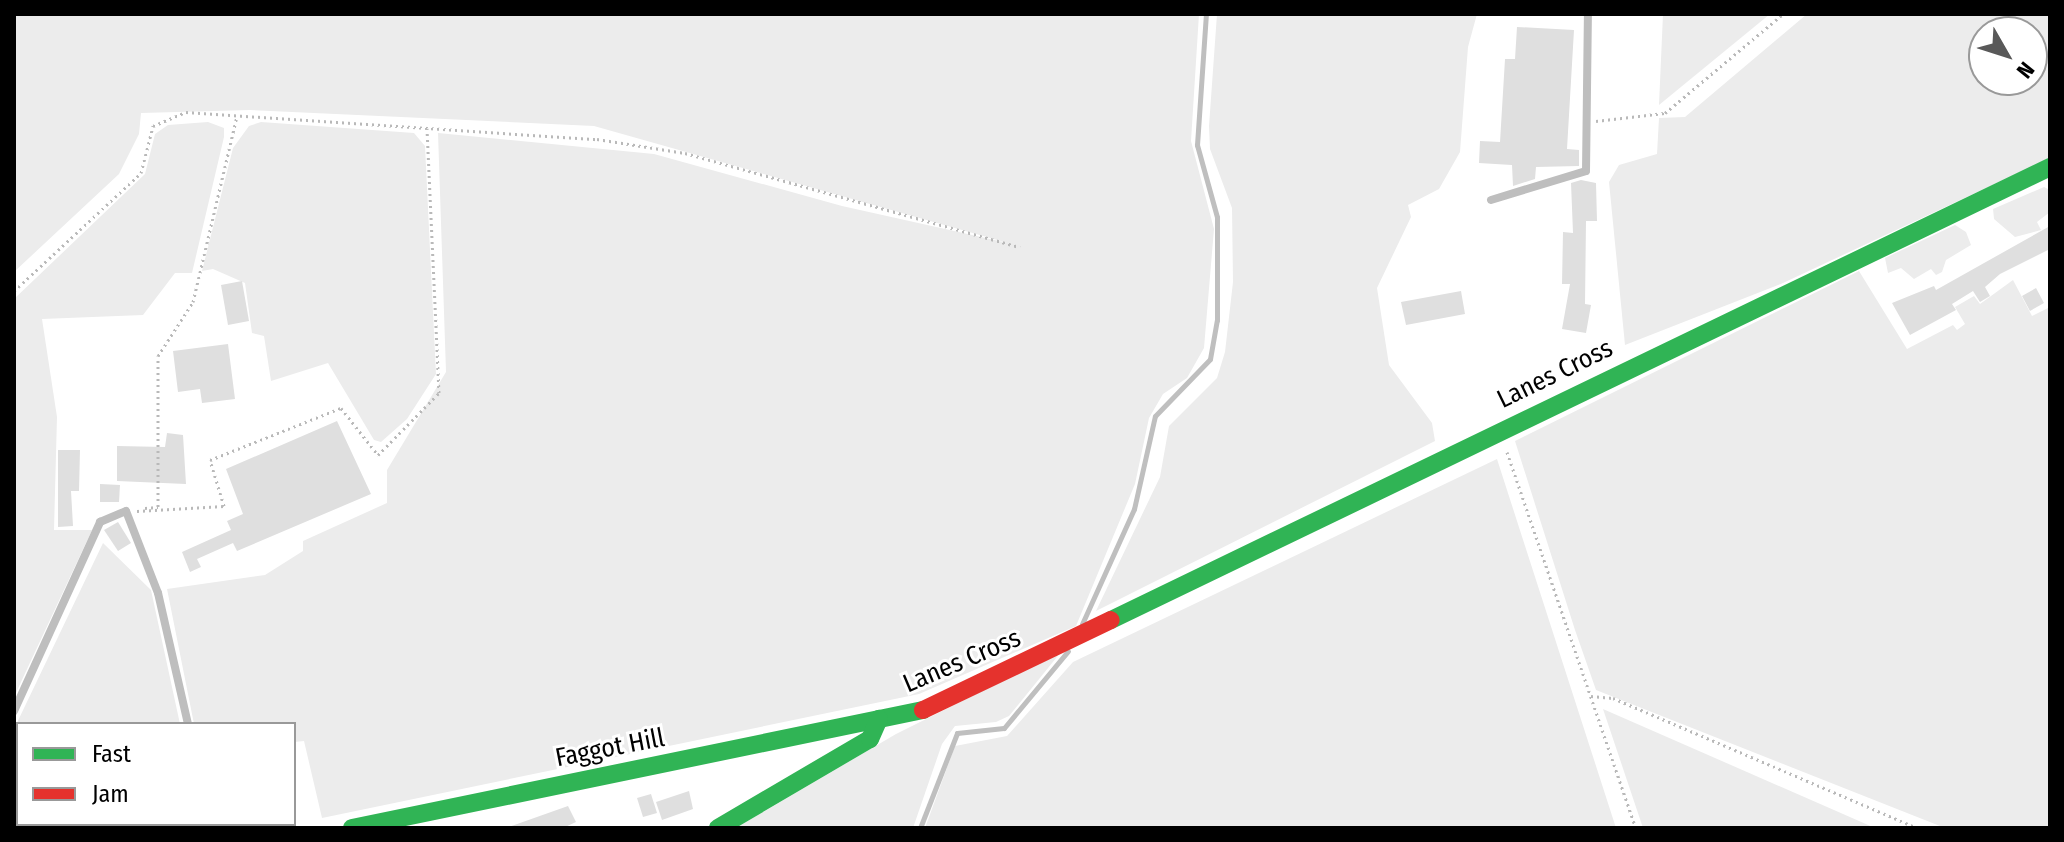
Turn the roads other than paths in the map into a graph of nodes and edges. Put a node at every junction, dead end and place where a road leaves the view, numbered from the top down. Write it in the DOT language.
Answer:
graph roads {
  1 [pos="1588,14"];
  2 [pos="2050,167"];
  3 [pos="1491,200"];
  4 [pos="14,711"];
  5 [pos="879,719"];
  6 [pos="188,722"];
  7 [pos="352,828"];
  8 [pos="718,828"];
  1 -- 3 [label="lane"];
  2 -- 5 [label="street, Lanes Cross"];
  4 -- 6 [label="lane"];
  5 -- 7 [label="street, Faggot Hill"];
  5 -- 8 [label="street"];
}
